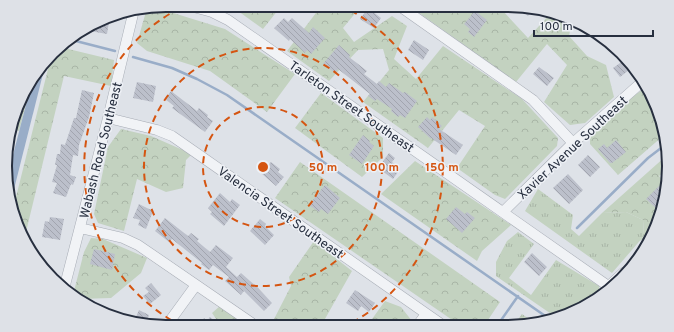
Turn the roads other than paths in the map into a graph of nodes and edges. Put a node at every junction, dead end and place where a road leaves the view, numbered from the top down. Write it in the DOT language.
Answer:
graph roads {
  1 [pos="212,12"];
  2 [pos="408,12"];
  3 [pos="133,16"];
  4 [pos="639,85"];
  5 [pos="108,118"];
  6 [pos="573,143"];
  7 [pos="503,212"];
  8 [pos="80,228"];
  9 [pos="66,283"];
  10 [pos="196,285"];
  11 [pos="607,285"];
  12 [pos="426,314"];
  13 [pos="171,320"];
  14 [pos="247,320"];
  15 [pos="422,320"];
  16 [pos="435,320"];
  1 -- 7 [label="street, Tarleton Street Southeast"];
  2 -- 6 [label="street"];
  3 -- 5 [label="street, Wabash Road Southeast"];
  4 -- 6 [label="street, Xavier Avenue Southeast"];
  5 -- 8 [label="street, Wabash Road Southeast"];
  5 -- 12 [label="street, Valencia Street Southeast"];
  6 -- 7 [label="street, Xavier Avenue Southeast"];
  7 -- 11 [label="street, Tarleton Street Southeast"];
  8 -- 9 [label="street, Wabash Road Southeast"];
  8 -- 10 [label="street"];
  10 -- 13 [label="street"];
  10 -- 14 [label="street"];
  12 -- 15 [label="street"];
  12 -- 16 [label="street, Valencia Street Southeast"];
}
